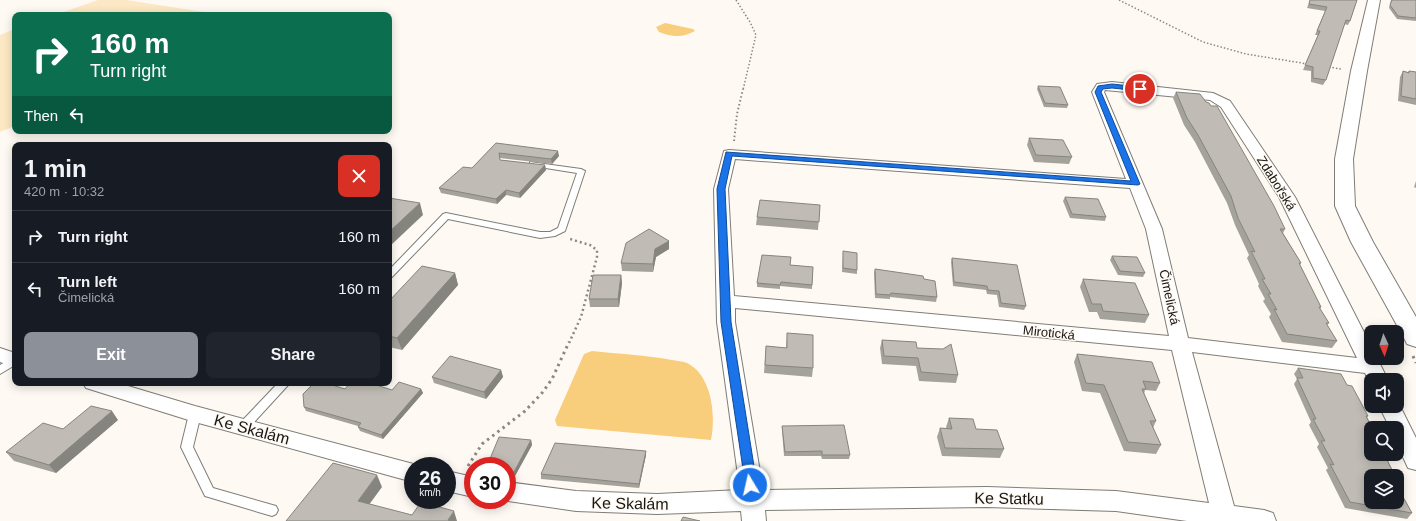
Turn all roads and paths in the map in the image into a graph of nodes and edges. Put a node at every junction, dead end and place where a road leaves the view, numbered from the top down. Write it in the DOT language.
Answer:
graph roads {
  1 [pos="736,0"];
  2 [pos="1119,0"];
  3 [pos="1374,0"];
  4 [pos="1313,65"];
  5 [pos="1327,67"];
  6 [pos="1359,71"];
  7 [pos="1101,87"];
  8 [pos="729,154"];
  9 [pos="526,163"];
  10 [pos="1136,184"];
  11 [pos="552,234"];
  12 [pos="392,272"];
  13 [pos="725,301"];
  14 [pos="1416,338"];
  15 [pos="1180,344"];
  16 [pos="0,355"];
  17 [pos="12,359"];
  18 [pos="12,362"];
  19 [pos="0,370"];
  20 [pos="1368,373"];
  21 [pos="1375,373"];
  22 [pos="103,386"];
  23 [pos="282,386"];
  24 [pos="1393,413"];
  25 [pos="195,414"];
  26 [pos="243,427"];
  27 [pos="1416,461"];
  28 [pos="404,470"];
  29 [pos="459,484"];
  30 [pos="516,493"];
  31 [pos="272,510"];
  32 [pos="754,511"];
  33 [pos="1224,514"];
  34 [pos="1264,521"];
  1 -- 8 [label="path"];
  2 -- 4 [label="path"];
  3 -- 6 [label="street"];
  5 -- 6 [label="path"];
  6 -- 14 [label="street"];
  7 -- 10 [label="street, Čimelická"];
  7 -- 21 [label="street, Zdabořská"];
  8 -- 10 [label="street"];
  8 -- 13 [label="street"];
  9 -- 11 [label="lane"];
  10 -- 15 [label="street, Čimelická"];
  11 -- 12 [label="lane"];
  11 -- 29 [label="path"];
  13 -- 15 [label="street, Mirotická"];
  13 -- 32 [label="street"];
  15 -- 20 [label="street, Mirotická"];
  15 -- 33 [label="street, Čimelická"];
  16 -- 17 [label="street"];
  18 -- 19 [label="lane"];
  22 -- 25 [label="street, Ke Skalám"];
  23 -- 26 [label="lane"];
  24 -- 27 [label="street"];
  25 -- 26 [label="street, Ke Skalám"];
  25 -- 31 [label="lane"];
  26 -- 28 [label="street, Ke Skalám"];
  30 -- 32 [label="street, Ke Skalám"];
  32 -- 33 [label="street, Ke Statku"];
  33 -- 34 [label="street, Ke Statku"];
}
